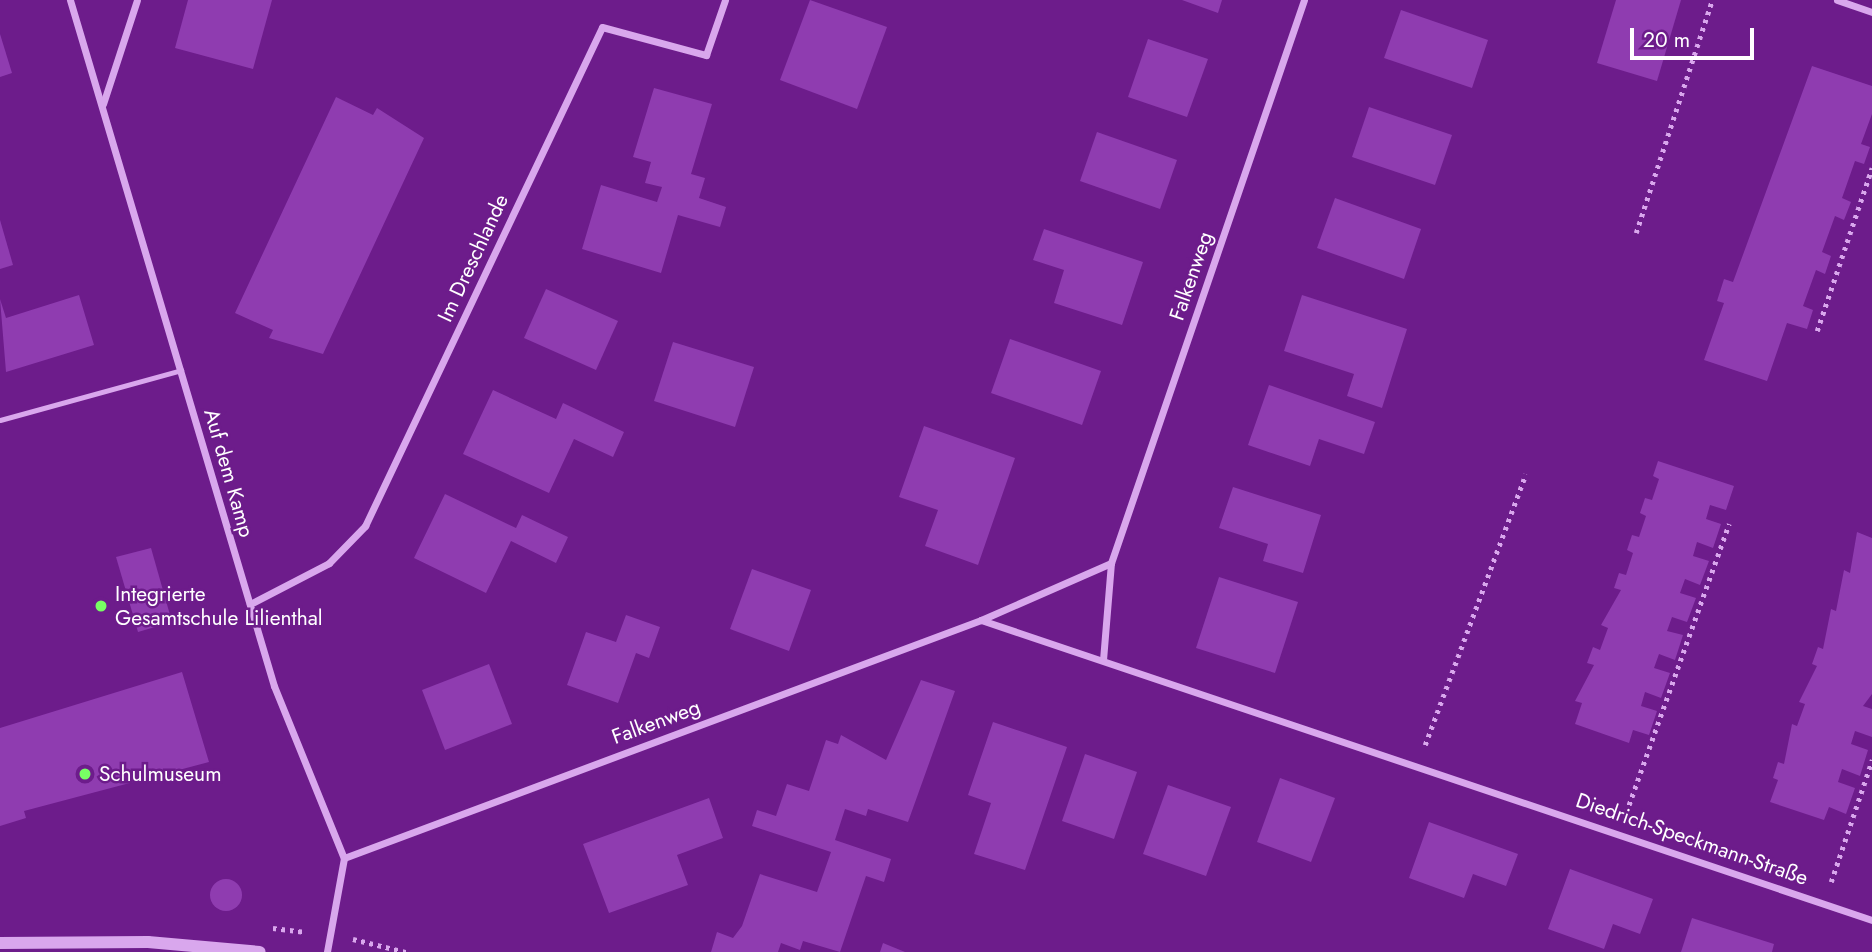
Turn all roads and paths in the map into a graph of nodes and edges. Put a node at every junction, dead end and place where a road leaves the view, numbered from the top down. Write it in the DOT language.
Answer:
graph roads {
  1 [pos="70,0"];
  2 [pos="137,0"];
  3 [pos="724,0"];
  4 [pos="1304,0"];
  5 [pos="1712,0"];
  6 [pos="1837,0"];
  7 [pos="1872,12"];
  8 [pos="103,104"];
  9 [pos="1872,167"];
  10 [pos="1636,233"];
  11 [pos="1816,331"];
  12 [pos="181,370"];
  13 [pos="0,421"];
  14 [pos="1526,474"];
  15 [pos="1728,523"];
  16 [pos="1111,563"];
  17 [pos="250,604"];
  18 [pos="981,620"];
  19 [pos="1103,660"];
  20 [pos="1872,760"];
  21 [pos="1418,764"];
  22 [pos="1619,832"];
  23 [pos="344,858"];
  24 [pos="1823,903"];
  25 [pos="1872,920"];
  26 [pos="0,943"];
  27 [pos="380,943"];
  28 [pos="260,952"];
  29 [pos="327,952"];
  30 [pos="406,952"];
  1 -- 8 [label="street, Auf dem Kamp"];
  2 -- 8 [label="street"];
  3 -- 17 [label="street, Im Dreschlande"];
  4 -- 16 [label="street, Falkenweg"];
  5 -- 10 [label="path"];
  6 -- 7 [label="street"];
  8 -- 12 [label="street, Auf dem Kamp"];
  9 -- 11 [label="path"];
  12 -- 13 [label="lane"];
  12 -- 17 [label="street, Auf dem Kamp"];
  14 -- 21 [label="path"];
  15 -- 22 [label="path"];
  16 -- 18 [label="street, Falkenweg"];
  16 -- 19 [label="street, Falkenweg"];
  17 -- 23 [label="street, Auf dem Kamp"];
  18 -- 19 [label="street"];
  18 -- 23 [label="street, Falkenweg"];
  19 -- 21 [label="street"];
  20 -- 24 [label="path"];
  21 -- 22 [label="street, Diedrich-Speckmann-Straße"];
  22 -- 24 [label="street, Diedrich-Speckmann-Straße"];
  23 -- 29 [label="street"];
  24 -- 25 [label="street, Diedrich-Speckmann-Straße"];
  26 -- 28 [label="street"];
  27 -- 30 [label="path"];
}
